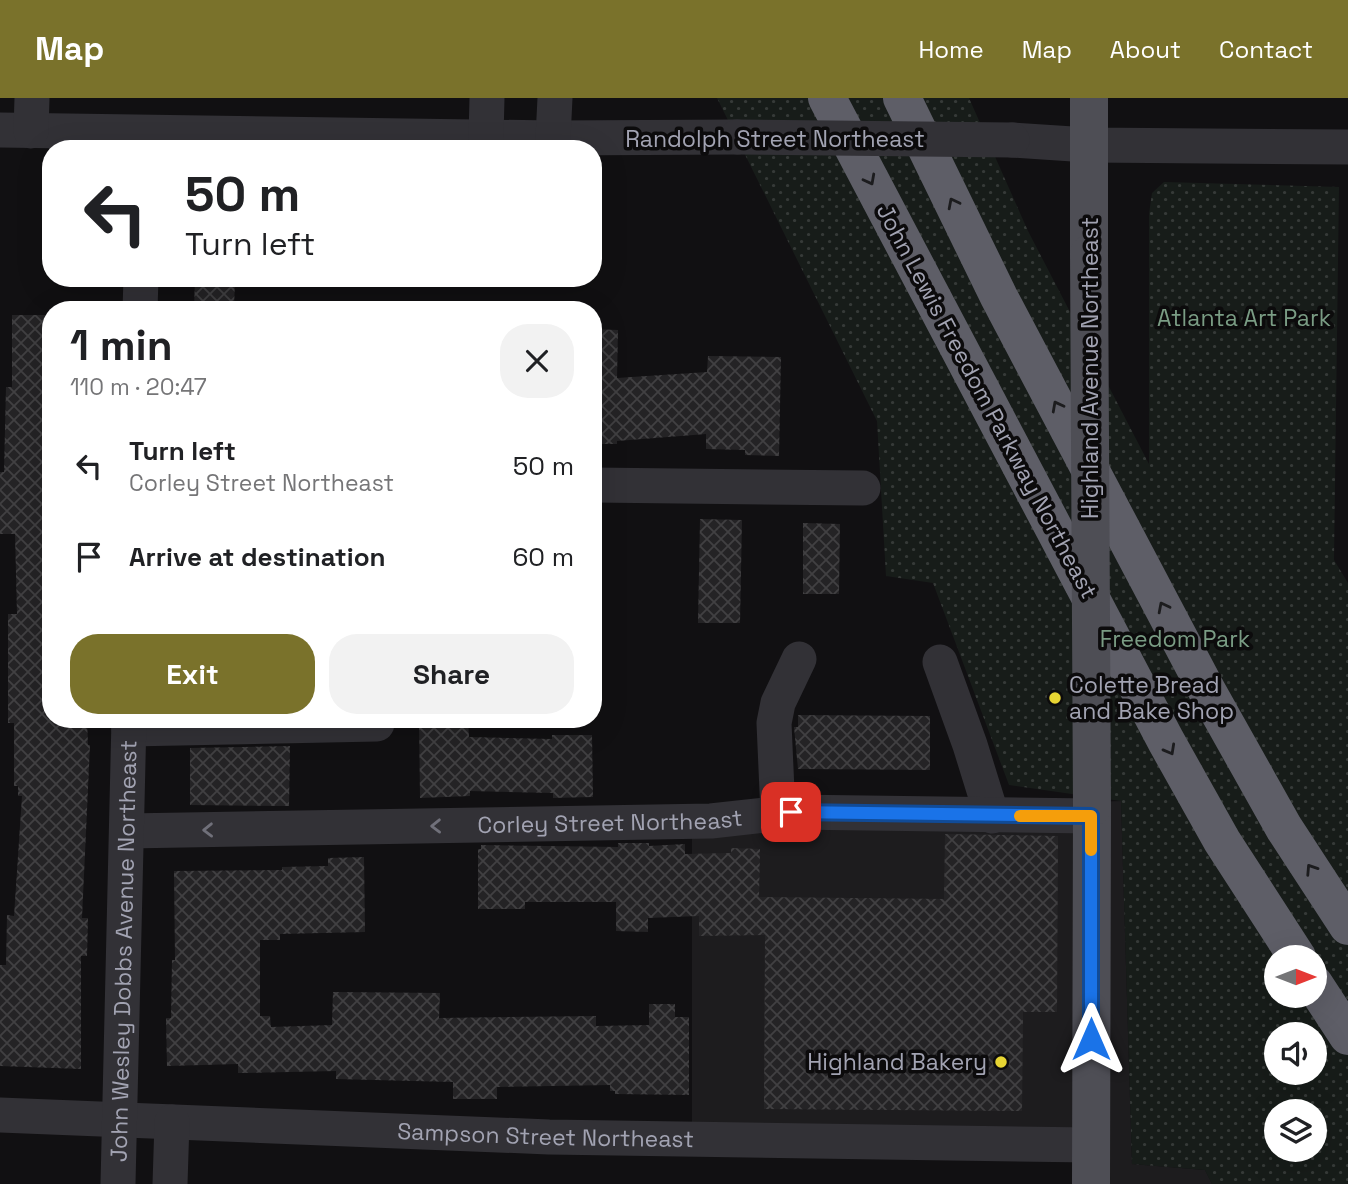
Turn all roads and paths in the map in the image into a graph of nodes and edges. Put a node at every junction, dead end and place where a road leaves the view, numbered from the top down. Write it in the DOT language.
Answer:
graph roads {
  1 [pos="487,98"];
  2 [pos="555,98"];
  3 [pos="827,98"];
  4 [pos="901,98"];
  5 [pos="1089,98"];
  6 [pos="21,119"];
  7 [pos="486,137"];
  8 [pos="553,138"];
  9 [pos="138,140"];
  10 [pos="230,140"];
  11 [pos="1088,145"];
  12 [pos="1348,147"];
  13 [pos="602,485"];
  14 [pos="863,488"];
  15 [pos="799,659"];
  16 [pos="940,662"];
  17 [pos="129,728"];
  18 [pos="1091,812"];
  19 [pos="778,814"];
  20 [pos="992,816"];
  21 [pos="127,831"];
  22 [pos="1348,926"];
  23 [pos="1289,945"];
  24 [pos="1327,1004"];
  25 [pos="1348,1036"];
  26 [pos="0,1115"];
  27 [pos="119,1120"];
  28 [pos="172,1122"];
  29 [pos="1091,1145"];
  30 [pos="118,1184"];
  31 [pos="170,1184"];
  32 [pos="1091,1184"];
  1 -- 7 [label="street"];
  2 -- 8 [label="street"];
  3 -- 23 [label="highway, John Lewis Freedom Parkway Northeast, one-way"];
  22 -- 4 [label="highway, one-way"];
  5 -- 11 [label="main road, Highland Avenue Northeast"];
  6 -- 9 [label="street, Randolph Street Northeast"];
  7 -- 8 [label="street, Randolph Street Northeast"];
  7 -- 10 [label="street, Randolph Street Northeast"];
  8 -- 11 [label="street, Randolph Street Northeast, bridge"];
  11 -- 12 [label="street, Randolph Street Northeast"];
  11 -- 18 [label="main road, Highland Avenue Northeast, bridge"];
  13 -- 14 [label="street"];
  15 -- 19 [label="street"];
  16 -- 20 [label="street"];
  17 -- 21 [label="street, John Wesley Dobbs Avenue Northeast"];
  18 -- 20 [label="street, Corley Street Northeast"];
  18 -- 29 [label="main road, Highland Avenue Northeast"];
  19 -- 20 [label="street, Corley Street Northeast"];
  19 -- 21 [label="street, Corley Street Northeast, one-way"];
  21 -- 27 [label="street, John Wesley Dobbs Avenue Northeast"];
  24 -- 25 [label="highway"];
  26 -- 27 [label="street, Sampson Street Northeast"];
  27 -- 28 [label="street, Sampson Street Northeast"];
  27 -- 30 [label="street, John Wesley Dobbs Avenue Northeast"];
  28 -- 29 [label="street, Sampson Street Northeast"];
  28 -- 31 [label="street"];
  29 -- 32 [label="main road, Highland Avenue Northeast"];
}
